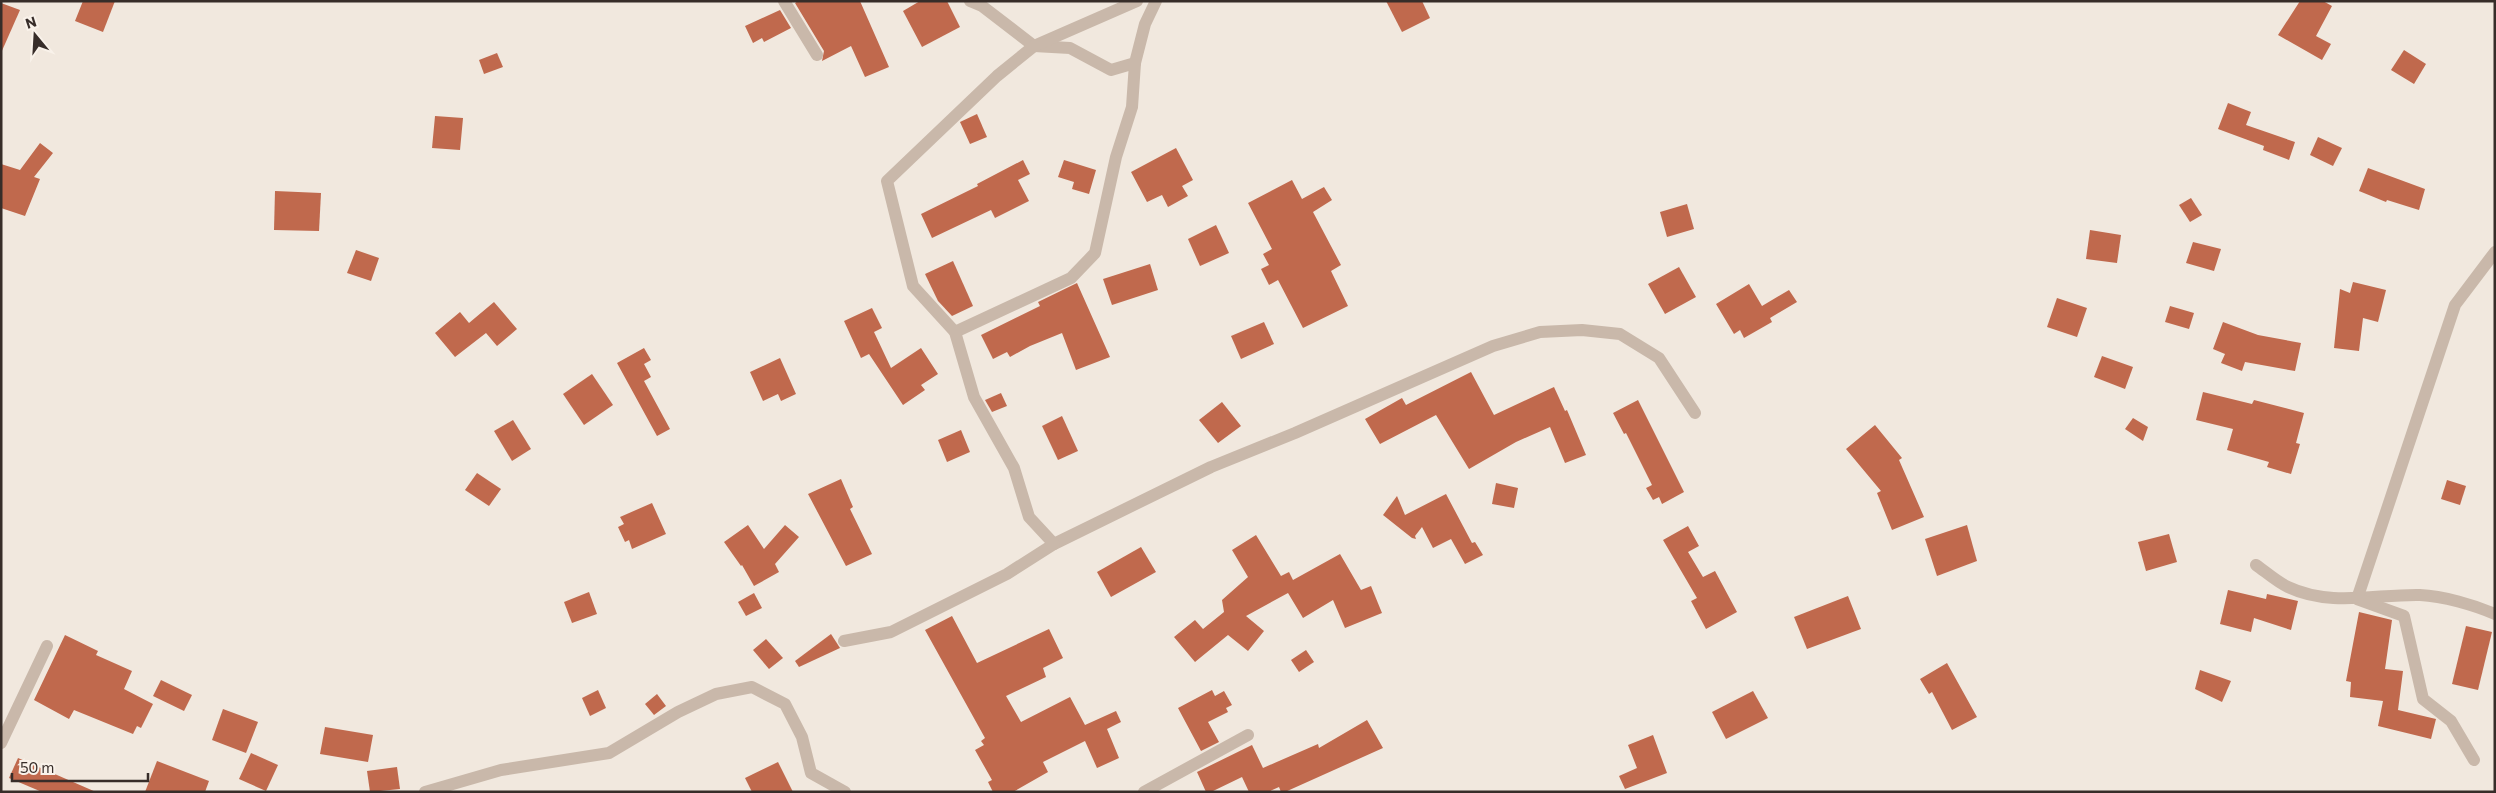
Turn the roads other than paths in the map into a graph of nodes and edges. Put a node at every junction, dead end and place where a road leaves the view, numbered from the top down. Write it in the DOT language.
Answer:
graph roads {
  1 [pos="784,1"];
  2 [pos="970,1"];
  3 [pos="1137,1"];
  4 [pos="1156,1"];
  5 [pos="1034,46"];
  6 [pos="817,55"];
  7 [pos="1135,63"];
  8 [pos="2495,252"];
  9 [pos="955,332"];
  10 [pos="1695,413"];
  11 [pos="1054,544"];
  12 [pos="2256,565"];
  13 [pos="2357,599"];
  14 [pos="2495,614"];
  15 [pos="844,641"];
  16 [pos="47,646"];
  17 [pos="1248,734"];
  18 [pos="1,743"];
  19 [pos="2474,760"];
  20 [pos="425,792"];
  21 [pos="845,792"];
  22 [pos="1144,792"];
  1 -- 6 [label="street"];
  2 -- 5 [label="street"];
  3 -- 5 [label="street"];
  4 -- 7 [label="street"];
  5 -- 7 [label="street"];
  5 -- 9 [label="street"];
  7 -- 9 [label="street"];
  8 -- 13 [label="street"];
  9 -- 11 [label="street"];
  10 -- 11 [label="street"];
  11 -- 15 [label="street"];
  12 -- 13 [label="street"];
  13 -- 14 [label="street"];
  13 -- 19 [label="street"];
  16 -- 18 [label="street"];
  17 -- 22 [label="street"];
  20 -- 21 [label="street"];
}
